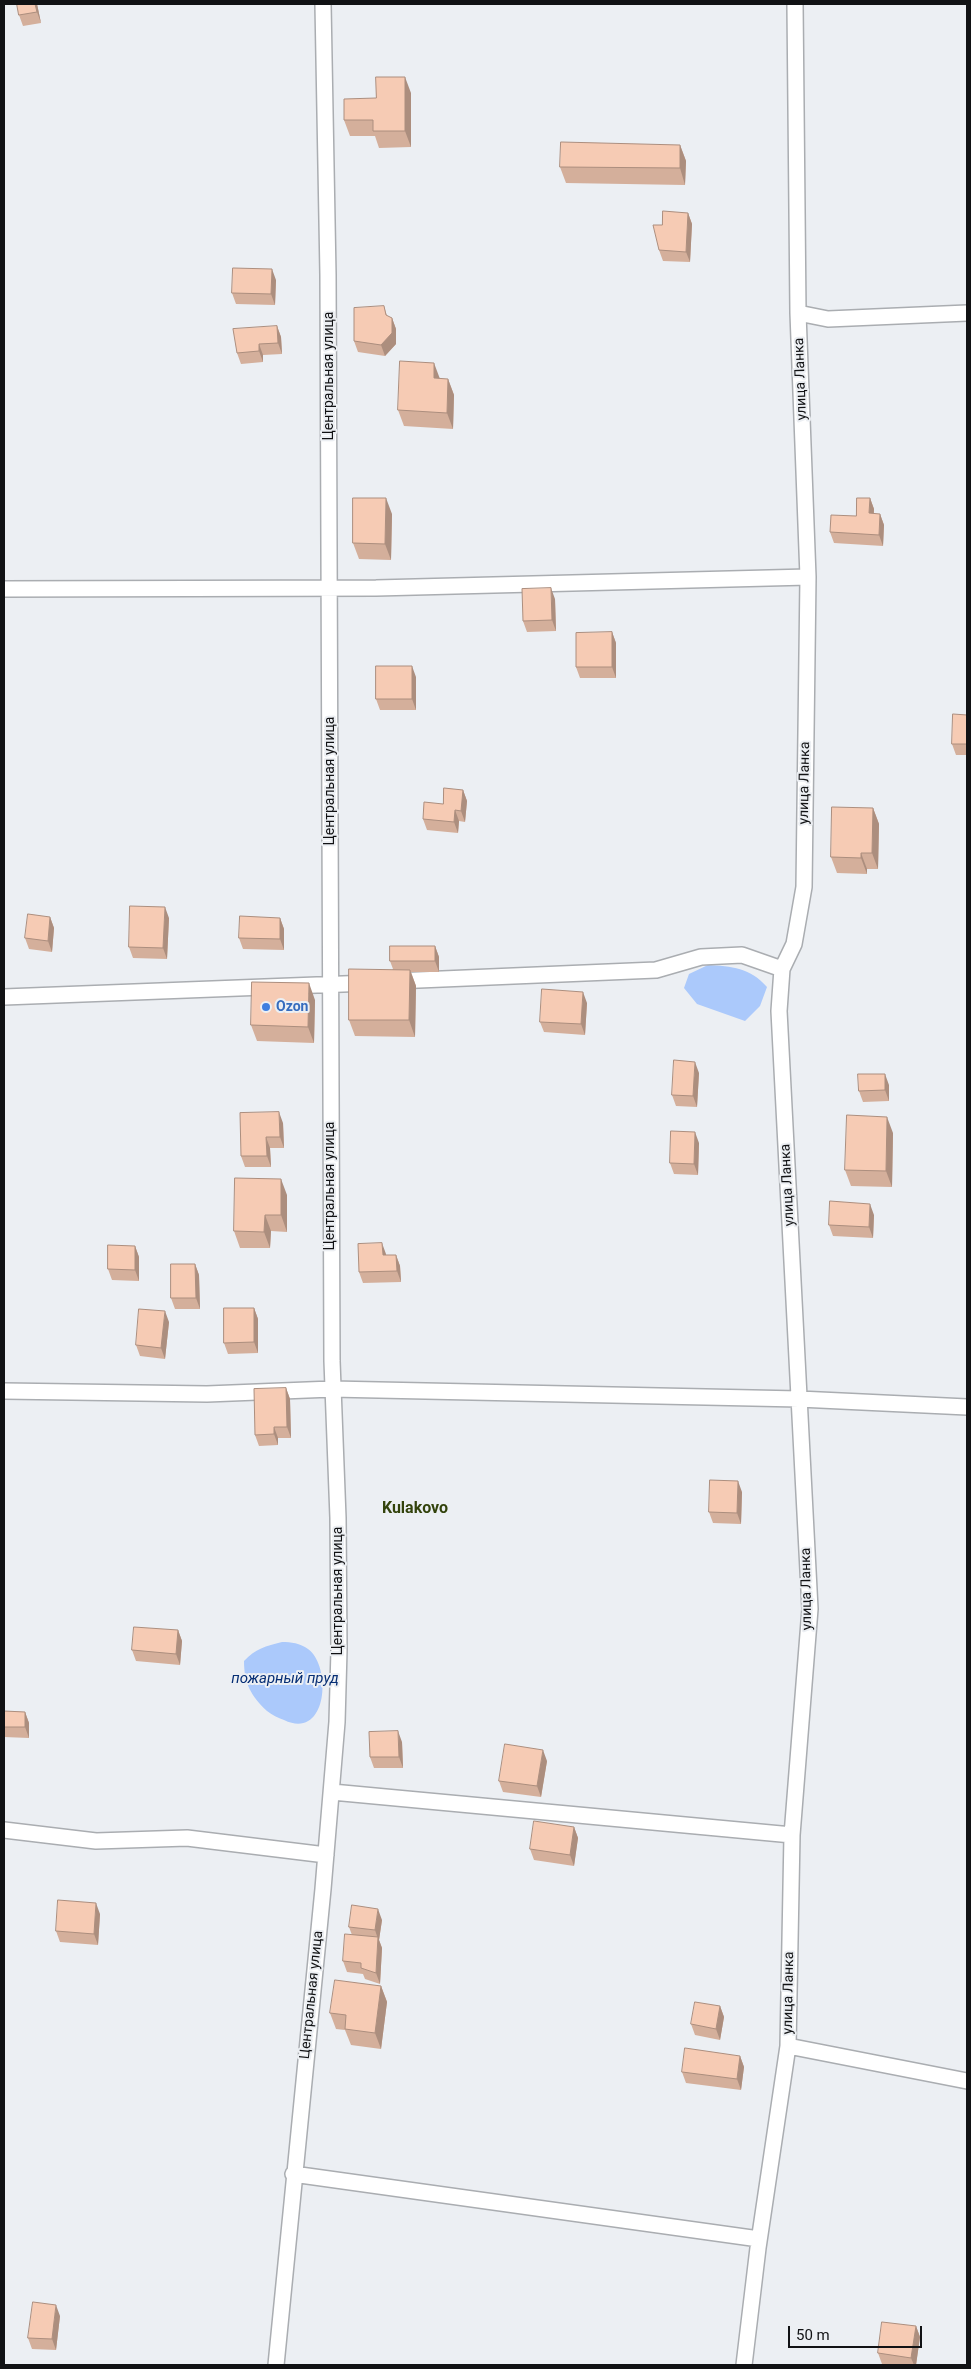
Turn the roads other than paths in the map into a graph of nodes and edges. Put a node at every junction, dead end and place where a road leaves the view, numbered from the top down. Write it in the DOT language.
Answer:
graph roads {
  1 [pos="323,4"];
  2 [pos="795,4"];
  3 [pos="798,313"];
  4 [pos="967,313"];
  5 [pos="808,577"];
  6 [pos="330,588"];
  7 [pos="4,589"];
  8 [pos="782,968"];
  9 [pos="332,984"];
  10 [pos="4,997"];
  11 [pos="332,1389"];
  12 [pos="4,1391"];
  13 [pos="799,1399"];
  14 [pos="967,1407"];
  15 [pos="332,1792"];
  16 [pos="4,1830"];
  17 [pos="792,1835"];
  18 [pos="326,1855"];
  19 [pos="788,2046"];
  20 [pos="967,2081"];
  21 [pos="293,2174"];
  22 [pos="759,2240"];
  23 [pos="276,2365"];
  24 [pos="744,2365"];
  1 -- 6 [label="street, Центральная улица"];
  2 -- 3 [label="street, улица Ланка"];
  3 -- 4 [label="street"];
  3 -- 5 [label="street, улица Ланка"];
  5 -- 6 [label="street"];
  5 -- 8 [label="street, улица Ланка"];
  6 -- 7 [label="street"];
  6 -- 9 [label="street, Центральная улица"];
  8 -- 9 [label="street"];
  8 -- 13 [label="street, улица Ланка"];
  9 -- 10 [label="street"];
  9 -- 11 [label="street, Центральная улица"];
  11 -- 12 [label="street"];
  11 -- 13 [label="street"];
  11 -- 15 [label="street, Центральная улица"];
  13 -- 14 [label="street"];
  13 -- 17 [label="street, улица Ланка"];
  15 -- 17 [label="street"];
  15 -- 18 [label="street, Центральная улица"];
  16 -- 18 [label="street"];
  17 -- 19 [label="street, улица Ланка"];
  18 -- 21 [label="street, Центральная улица"];
  19 -- 20 [label="street"];
  19 -- 22 [label="street, улица Ланка"];
  21 -- 22 [label="street"];
  21 -- 23 [label="street, Центральная улица"];
  22 -- 24 [label="street, улица Ланка"];
}
